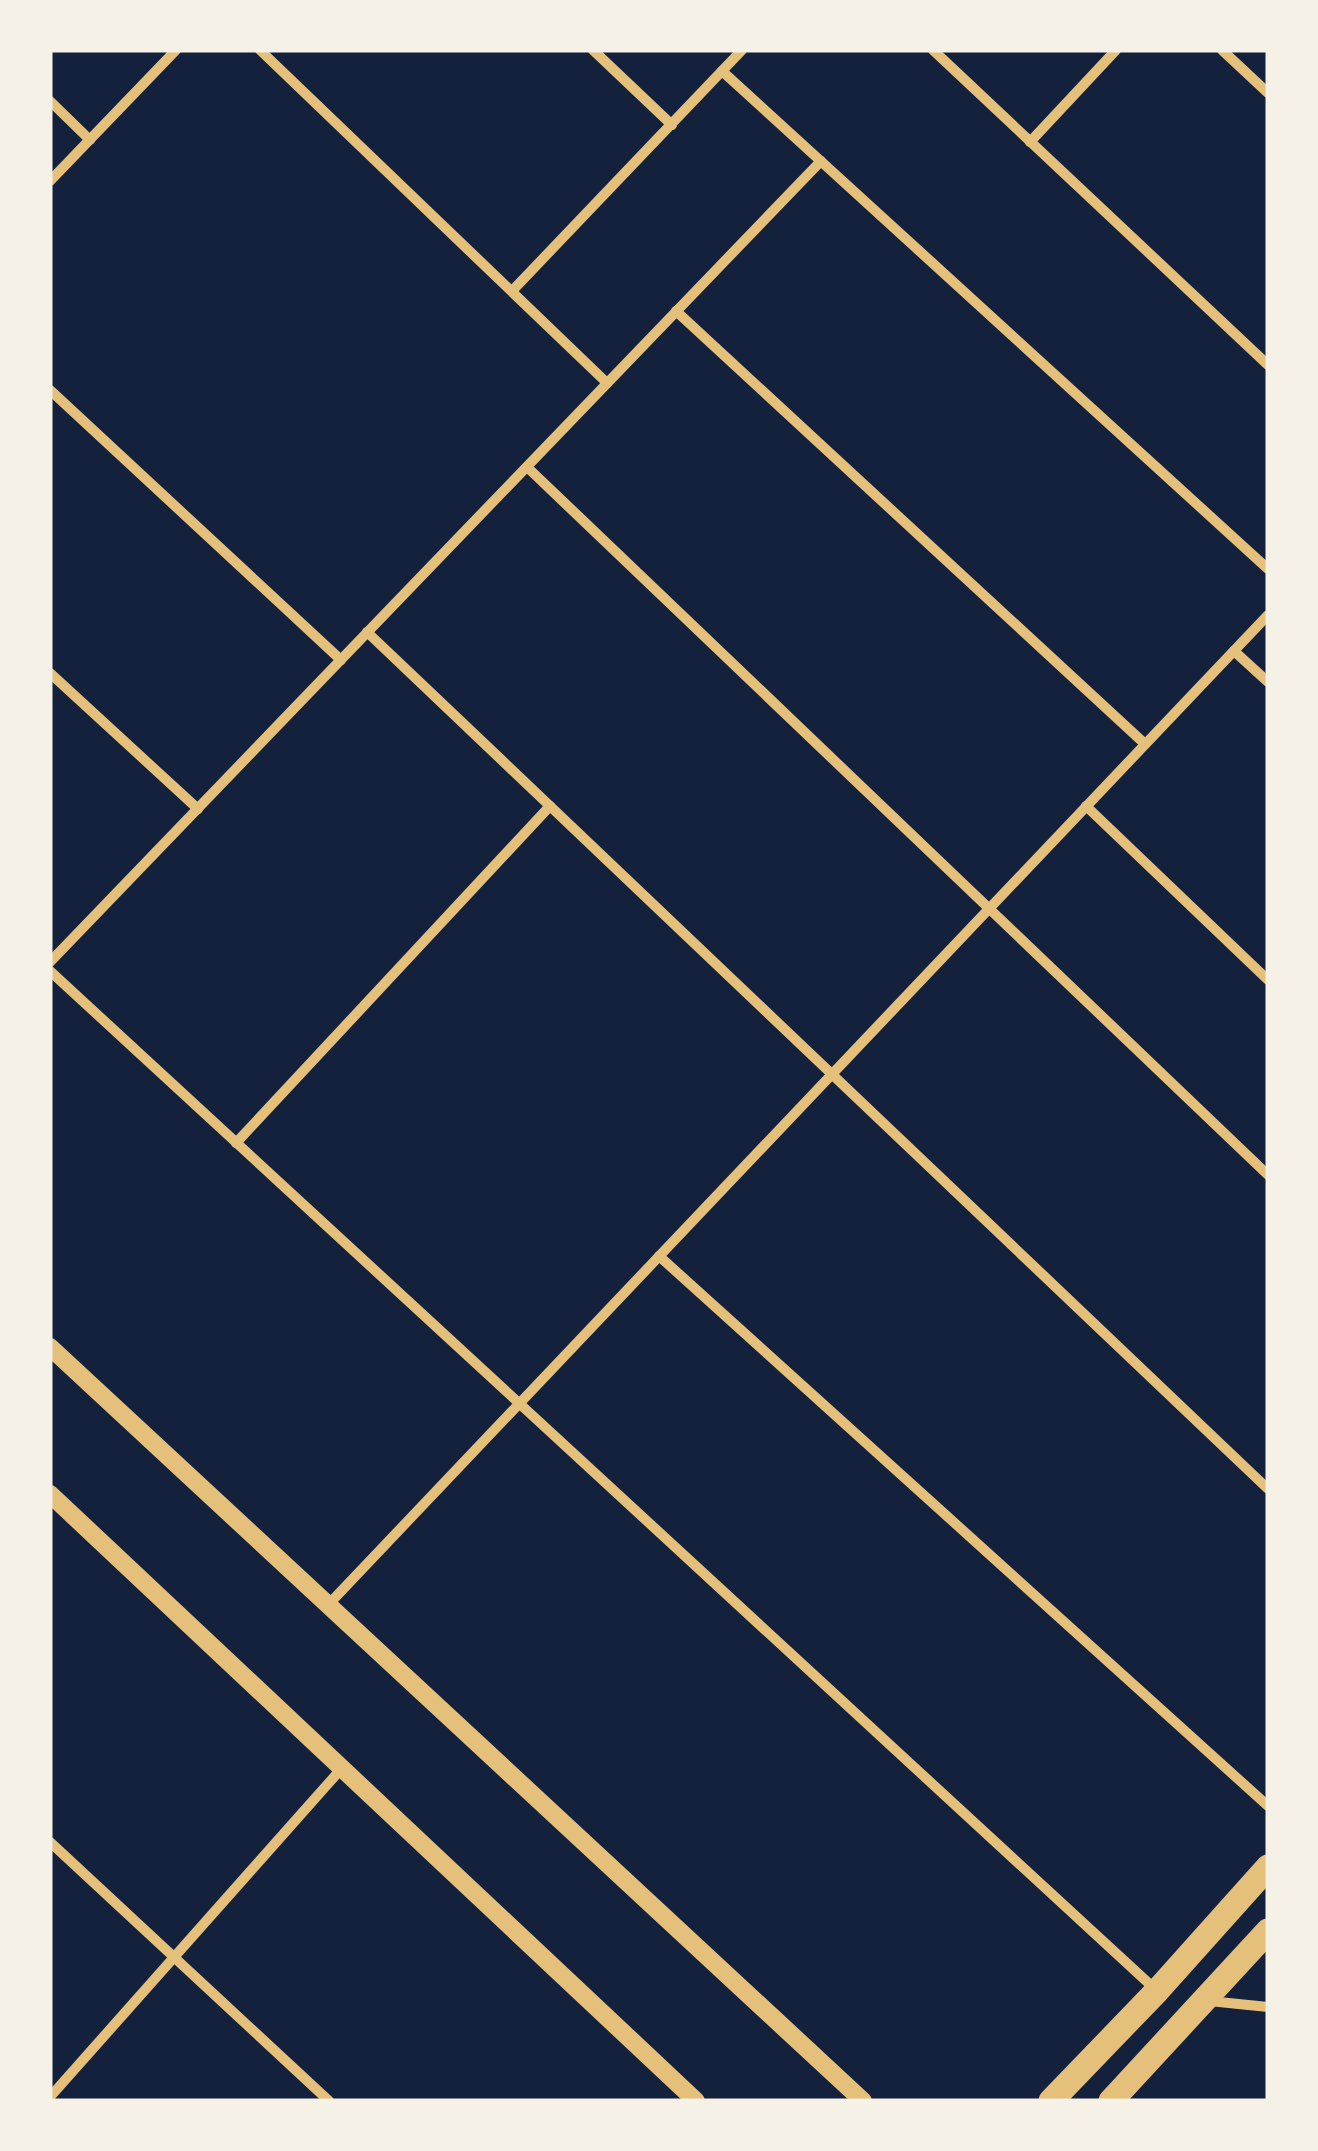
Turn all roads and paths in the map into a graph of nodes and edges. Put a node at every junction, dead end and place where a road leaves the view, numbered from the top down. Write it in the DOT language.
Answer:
graph roads {
  1 [pos="176,50"];
  2 [pos="260,50"];
  3 [pos="594,50"];
  4 [pos="742,50"];
  5 [pos="933,50"];
  6 [pos="1116,50"];
  7 [pos="1222,50"];
  8 [pos="722,71"];
  9 [pos="1268,93"];
  10 [pos="50,101"];
  11 [pos="672,124"];
  12 [pos="90,140"];
  13 [pos="1030,142"];
  14 [pos="821,160"];
  15 [pos="50,182"];
  16 [pos="512,291"];
  17 [pos="676,311"];
  18 [pos="1268,366"];
  19 [pos="608,383"];
  20 [pos="50,390"];
  21 [pos="527,466"];
  22 [pos="1268,569"];
  23 [pos="1268,615"];
  24 [pos="368,632"];
  25 [pos="1234,651"];
  26 [pos="341,660"];
  27 [pos="50,672"];
  28 [pos="1268,682"];
  29 [pos="1146,744"];
  30 [pos="550,806"];
  31 [pos="1086,806"];
  32 [pos="198,808"];
  33 [pos="990,908"];
  34 [pos="50,962"];
  35 [pos="50,971"];
  36 [pos="1268,980"];
  37 [pos="832,1074"];
  38 [pos="236,1143"];
  39 [pos="1268,1175"];
  40 [pos="659,1256"];
  41 [pos="50,1347"];
  42 [pos="518,1404"];
  43 [pos="1268,1489"];
  44 [pos="50,1494"];
  45 [pos="328,1604"];
  46 [pos="342,1768"];
  47 [pos="1268,1806"];
  48 [pos="50,1842"];
  49 [pos="1268,1867"];
  50 [pos="1268,1932"];
  51 [pos="174,1958"];
  52 [pos="1157,1990"];
  53 [pos="1203,2001"];
  54 [pos="1268,2007"];
  55 [pos="50,2096"];
  56 [pos="329,2101"];
  57 [pos="696,2101"];
  58 [pos="863,2101"];
  59 [pos="1051,2101"];
  60 [pos="1111,2101"];
  1 -- 12 [label="street"];
  2 -- 16 [label="street"];
  3 -- 11 [label="street"];
  4 -- 8 [label="street"];
  5 -- 13 [label="street"];
  6 -- 13 [label="street"];
  7 -- 9 [label="street"];
  8 -- 11 [label="street"];
  8 -- 14 [label="street"];
  10 -- 12 [label="street"];
  11 -- 16 [label="street"];
  12 -- 15 [label="street"];
  13 -- 18 [label="street"];
  14 -- 17 [label="street"];
  14 -- 22 [label="street"];
  16 -- 19 [label="street"];
  17 -- 19 [label="street"];
  17 -- 29 [label="street"];
  19 -- 21 [label="street"];
  20 -- 26 [label="street"];
  21 -- 24 [label="street"];
  21 -- 33 [label="street"];
  23 -- 25 [label="street"];
  24 -- 26 [label="street"];
  24 -- 30 [label="street"];
  25 -- 28 [label="street"];
  25 -- 29 [label="street"];
  26 -- 32 [label="street"];
  27 -- 32 [label="street"];
  29 -- 31 [label="street"];
  30 -- 37 [label="street"];
  30 -- 38 [label="street"];
  31 -- 33 [label="street"];
  31 -- 36 [label="street"];
  32 -- 34 [label="street"];
  33 -- 37 [label="street"];
  33 -- 39 [label="street"];
  35 -- 38 [label="street"];
  37 -- 40 [label="street"];
  37 -- 43 [label="street"];
  38 -- 42 [label="street"];
  40 -- 42 [label="street"];
  40 -- 47 [label="street"];
  41 -- 45 [label="street"];
  42 -- 45 [label="street"];
  42 -- 52 [label="street"];
  44 -- 46 [label="street"];
  45 -- 58 [label="street"];
  46 -- 51 [label="street"];
  46 -- 57 [label="street"];
  48 -- 51 [label="street"];
  49 -- 52 [label="main road"];
  50 -- 53 [label="main road"];
  51 -- 55 [label="street"];
  51 -- 56 [label="street"];
  52 -- 59 [label="main road"];
  53 -- 54 [label="street"];
  53 -- 60 [label="main road"];
}
